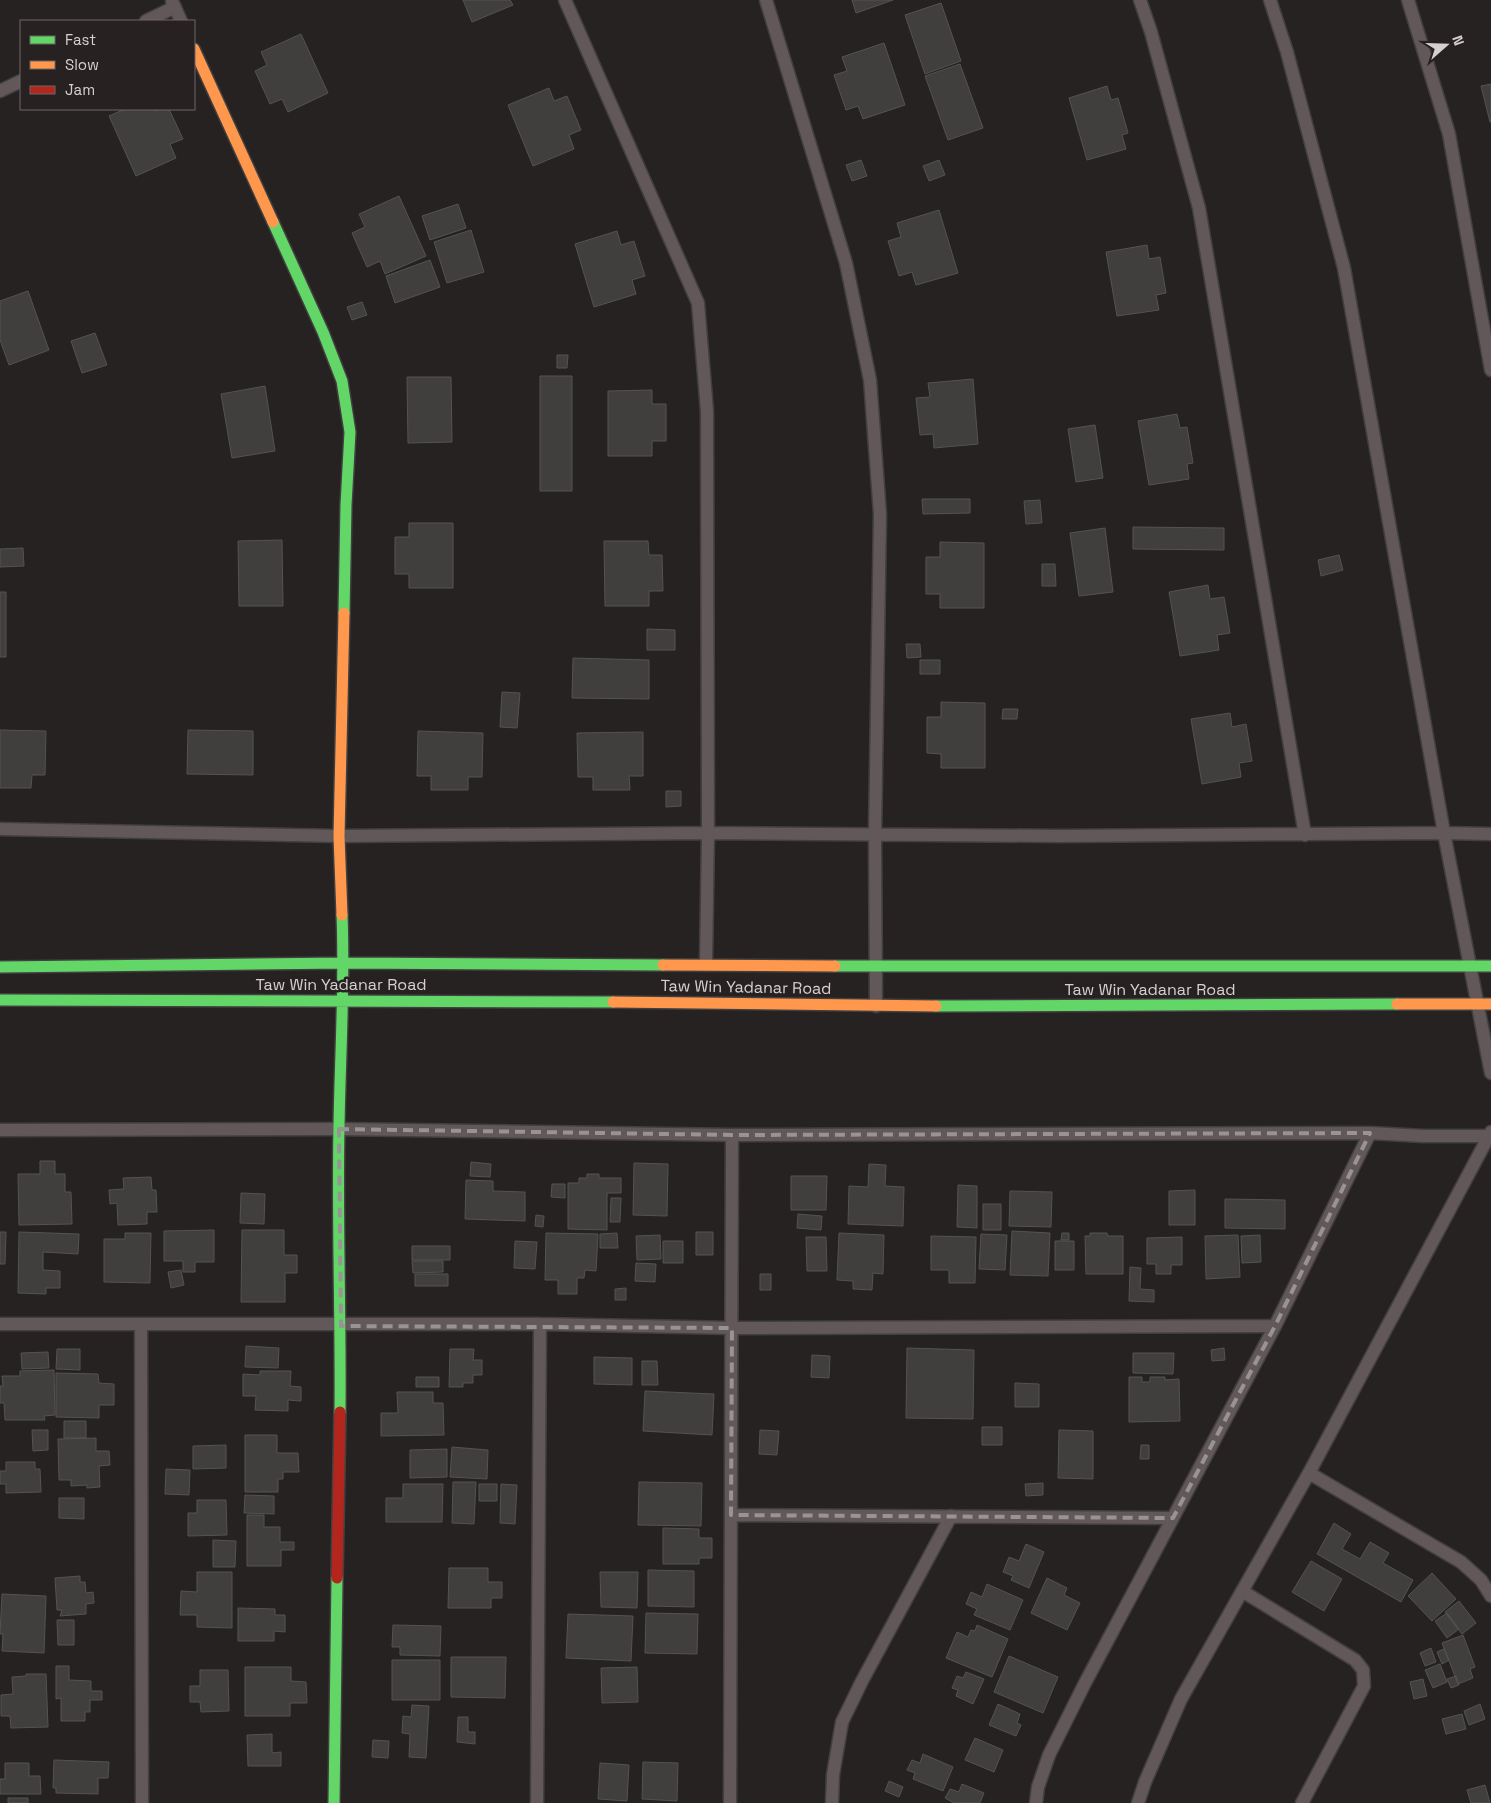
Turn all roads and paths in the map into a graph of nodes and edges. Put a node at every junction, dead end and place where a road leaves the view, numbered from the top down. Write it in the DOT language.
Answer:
graph roads {
  1 [pos="565,0"];
  2 [pos="766,0"];
  3 [pos="1140,0"];
  4 [pos="1270,0"];
  5 [pos="1408,0"];
  6 [pos="173,4"];
  7 [pos="148,20"];
  8 [pos="181,20"];
  9 [pos="195,51"];
  10 [pos="20,81"];
  11 [pos="0,91"];
  12 [pos="1491,370"];
  13 [pos="0,829"];
  14 [pos="708,833"];
  15 [pos="1444,833"];
  16 [pos="1305,834"];
  17 [pos="1491,834"];
  18 [pos="875,835"];
  19 [pos="339,836"];
  20 [pos="344,963"];
  21 [pos="706,964"];
  22 [pos="876,966"];
  23 [pos="1470,966"];
  24 [pos="1491,966"];
  25 [pos="0,967"];
  26 [pos="0,1000"];
  27 [pos="342,1001"];
  28 [pos="1485,1004"];
  29 [pos="876,1006"];
  30 [pos="1491,1073"];
  31 [pos="340,1129"];
  32 [pos="0,1130"];
  33 [pos="1370,1133"];
  34 [pos="1489,1134"];
  35 [pos="732,1135"];
  36 [pos="0,1324"];
  37 [pos="540,1324"];
  38 [pos="142,1325"];
  39 [pos="341,1326"];
  40 [pos="1275,1326"];
  41 [pos="732,1328"];
  42 [pos="1309,1474"];
  43 [pos="731,1515"];
  44 [pos="951,1516"];
  45 [pos="1173,1518"];
  46 [pos="1242,1591"];
  47 [pos="1491,1596"];
  48 [pos="142,1803"];
  49 [pos="334,1803"];
  50 [pos="537,1803"];
  51 [pos="730,1803"];
  52 [pos="832,1803"];
  53 [pos="1036,1803"];
  54 [pos="1138,1803"];
  55 [pos="1302,1803"];
  1 -- 14 [label="street"];
  2 -- 18 [label="street"];
  3 -- 16 [label="street"];
  4 -- 15 [label="street"];
  5 -- 12 [label="street"];
  6 -- 7 [label="street"];
  6 -- 8 [label="street"];
  9 -- 19 [label="main road"];
  10 -- 11 [label="street"];
  13 -- 19 [label="street"];
  14 -- 18 [label="street"];
  14 -- 19 [label="street"];
  14 -- 21 [label="street"];
  15 -- 16 [label="street"];
  15 -- 17 [label="street"];
  15 -- 23 [label="street"];
  16 -- 18 [label="street"];
  18 -- 22 [label="street"];
  19 -- 20 [label="main road"];
  20 -- 21 [label="main road, Taw Win Yadanar Road"];
  20 -- 25 [label="main road, Taw Win Yadanar Road"];
  20 -- 27 [label="main road"];
  21 -- 22 [label="main road, Taw Win Yadanar Road"];
  22 -- 23 [label="main road, Taw Win Yadanar Road"];
  22 -- 29 [label="street"];
  23 -- 24 [label="main road, Taw Win Yadanar Road"];
  23 -- 28 [label="street"];
  26 -- 27 [label="main road, Taw Win Yadanar Road"];
  27 -- 29 [label="main road, Taw Win Yadanar Road"];
  27 -- 31 [label="main road"];
  28 -- 29 [label="main road, Taw Win Yadanar Road"];
  28 -- 30 [label="street"];
  31 -- 32 [label="street"];
  31 -- 35 [label="street"];
  31 -- 39 [label="main road"];
  33 -- 34 [label="street"];
  33 -- 35 [label="street"];
  33 -- 40 [label="street"];
  34 -- 42 [label="street"];
  35 -- 41 [label="street"];
  36 -- 38 [label="street"];
  37 -- 39 [label="street"];
  37 -- 41 [label="street"];
  37 -- 50 [label="street"];
  38 -- 39 [label="street"];
  38 -- 48 [label="street"];
  39 -- 49 [label="main road"];
  40 -- 41 [label="street"];
  40 -- 45 [label="street"];
  41 -- 43 [label="street"];
  42 -- 46 [label="street"];
  42 -- 47 [label="street"];
  43 -- 44 [label="street"];
  43 -- 51 [label="street"];
  44 -- 45 [label="street"];
  44 -- 52 [label="street"];
  45 -- 53 [label="street"];
  46 -- 54 [label="street"];
  46 -- 55 [label="street"];
}
